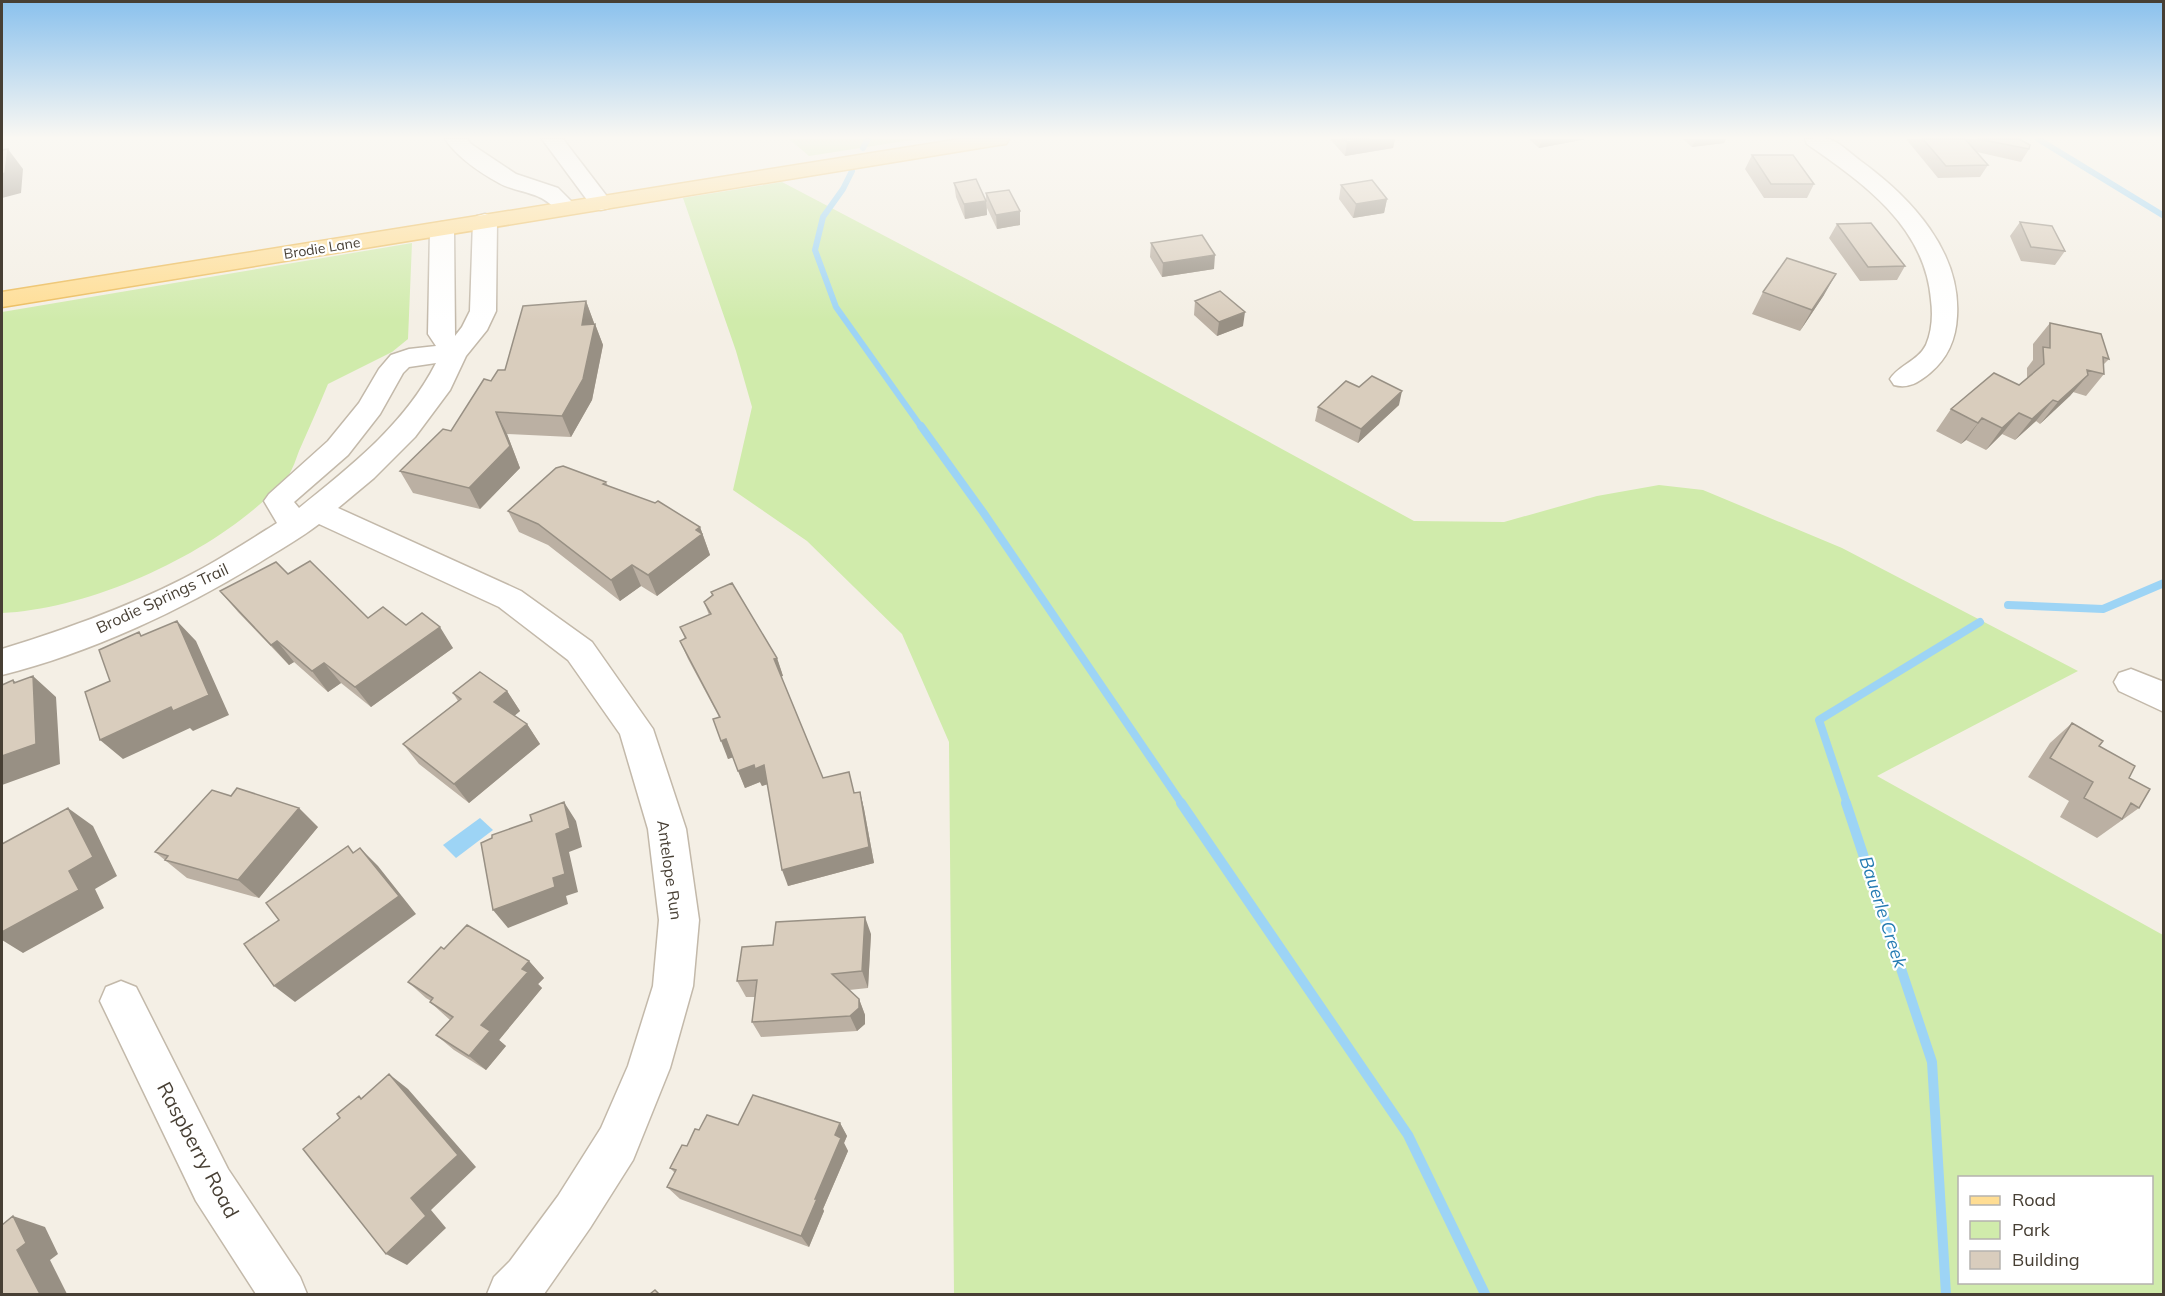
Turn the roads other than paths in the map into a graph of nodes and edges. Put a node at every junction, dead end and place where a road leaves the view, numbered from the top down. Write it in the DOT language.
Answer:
graph roads {
  1 [pos="557,199"];
  2 [pos="598,199"];
  3 [pos="623,199"];
  4 [pos="1892,199"];
  5 [pos="601,203"];
  6 [pos="567,208"];
  7 [pos="485,221"];
  8 [pos="442,229"];
  9 [pos="2,300"];
  10 [pos="454,353"];
  11 [pos="1903,379"];
  12 [pos="306,517"];
  13 [pos="2,662"];
  14 [pos="2131,682"];
  15 [pos="2163,698"];
  16 [pos="121,1001"];
  17 [pos="283,1294"];
  18 [pos="511,1294"];
  1 -- 6 [label="street"];
  2 -- 5 [label="street"];
  3 -- 5 [label="main road, Brodie Lane"];
  4 -- 11 [label="street"];
  5 -- 6 [label="main road, Brodie Lane"];
  6 -- 7 [label="main road, Brodie Lane"];
  7 -- 8 [label="main road, Brodie Lane"];
  7 -- 10 [label="street, Brodie Springs Trail"];
  8 -- 9 [label="main road, Brodie Lane"];
  8 -- 10 [label="street"];
  10 -- 12 [label="street, Brodie Springs Trail"];
  10 -- 12 [label="street"];
  12 -- 13 [label="street, Brodie Springs Trail"];
  12 -- 18 [label="street, Antelope Run"];
  14 -- 15 [label="street"];
  16 -- 17 [label="street, Raspberry Road"];
}
